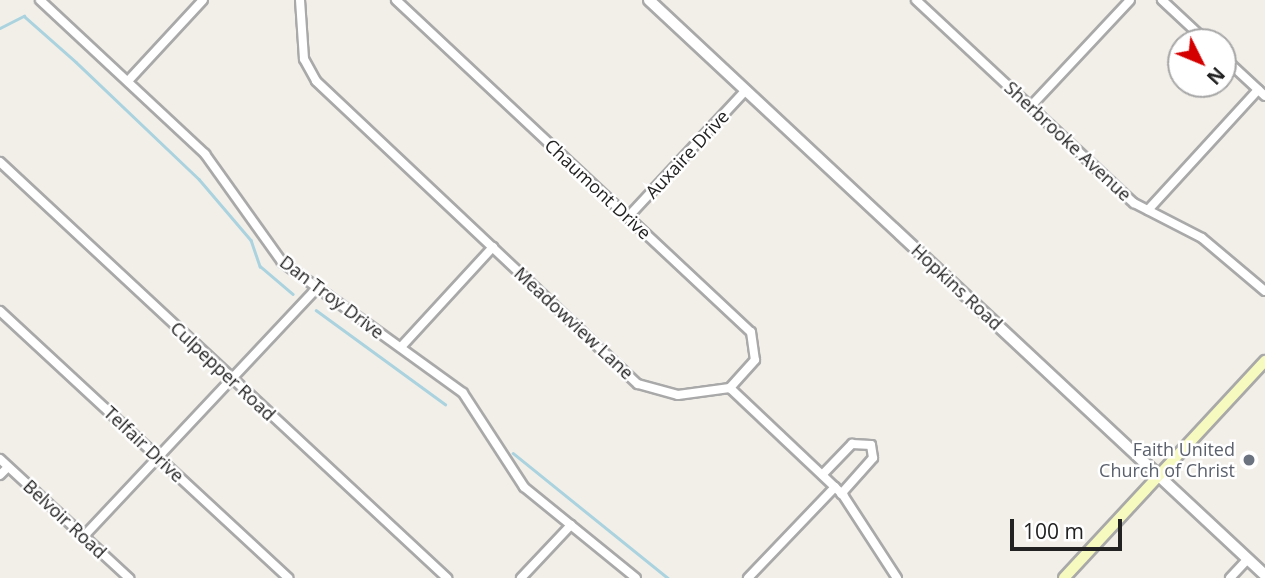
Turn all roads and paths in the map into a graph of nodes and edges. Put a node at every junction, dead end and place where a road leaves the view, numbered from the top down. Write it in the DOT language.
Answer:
graph roads {
  1 [pos="40,0"];
  2 [pos="203,0"];
  3 [pos="300,0"];
  4 [pos="396,0"];
  5 [pos="649,0"];
  6 [pos="916,0"];
  7 [pos="1130,0"];
  8 [pos="1163,0"];
  9 [pos="1192,28"];
  10 [pos="1237,70"];
  11 [pos="128,82"];
  12 [pos="746,90"];
  13 [pos="1262,93"];
  14 [pos="1030,107"];
  15 [pos="0,162"];
  16 [pos="1148,210"];
  17 [pos="628,217"];
  18 [pos="493,247"];
  19 [pos="317,288"];
  20 [pos="1265,291"];
  21 [pos="0,310"];
  22 [pos="401,347"];
  23 [pos="1265,361"];
  24 [pos="232,379"];
  25 [pos="730,388"];
  26 [pos="158,458"];
  27 [pos="0,459"];
  28 [pos="8,467"];
  29 [pos="823,474"];
  30 [pos="0,475"];
  31 [pos="1160,477"];
  32 [pos="838,490"];
  33 [pos="570,525"];
  34 [pos="84,537"];
  35 [pos="1248,559"];
  36 [pos="1265,575"];
  37 [pos="129,578"];
  38 [pos="288,578"];
  39 [pos="447,578"];
  40 [pos="521,578"];
  41 [pos="636,578"];
  42 [pos="748,578"];
  43 [pos="898,578"];
  44 [pos="1064,578"];
  45 [pos="1230,578"];
  1 -- 11 [label="street, Dan Troy Drive"];
  2 -- 11 [label="street"];
  3 -- 18 [label="street, Meadowview Lane"];
  4 -- 17 [label="street, Chaumont Drive"];
  5 -- 12 [label="street, Hopkins Road"];
  6 -- 14 [label="street, Sherbrooke Avenue"];
  7 -- 14 [label="street"];
  8 -- 9 [label="street"];
  10 -- 13 [label="street"];
  11 -- 19 [label="street, Dan Troy Drive"];
  12 -- 17 [label="street, Auxaire Drive"];
  12 -- 31 [label="street, Hopkins Road"];
  13 -- 16 [label="street"];
  14 -- 16 [label="street, Sherbrooke Avenue"];
  15 -- 24 [label="street, Culpepper Road"];
  16 -- 20 [label="street, Sherbrooke Avenue"];
  17 -- 25 [label="street, Chaumont Drive"];
  18 -- 22 [label="street"];
  18 -- 25 [label="street, Meadowview Lane"];
  19 -- 22 [label="street, Dan Troy Drive"];
  19 -- 24 [label="street"];
  21 -- 26 [label="street, Telfair Drive"];
  22 -- 33 [label="street, Dan Troy Drive"];
  23 -- 31 [label="main road"];
  24 -- 26 [label="street"];
  24 -- 39 [label="street, Culpepper Road"];
  25 -- 29 [label="street"];
  26 -- 34 [label="street"];
  26 -- 38 [label="street, Telfair Drive"];
  27 -- 28 [label="street, Belvoir Road"];
  28 -- 30 [label="street"];
  28 -- 34 [label="street, Belvoir Road"];
  29 -- 32 [label="street"];
  29 -- 32 [label="street"];
  31 -- 35 [label="street, Hopkins Road"];
  31 -- 44 [label="main road"];
  32 -- 42 [label="street"];
  32 -- 43 [label="street"];
  33 -- 40 [label="street"];
  33 -- 41 [label="street, Dan Troy Drive"];
  34 -- 37 [label="street, Belvoir Road"];
  35 -- 36 [label="street, Hopkins Road"];
  35 -- 45 [label="street"];
}
